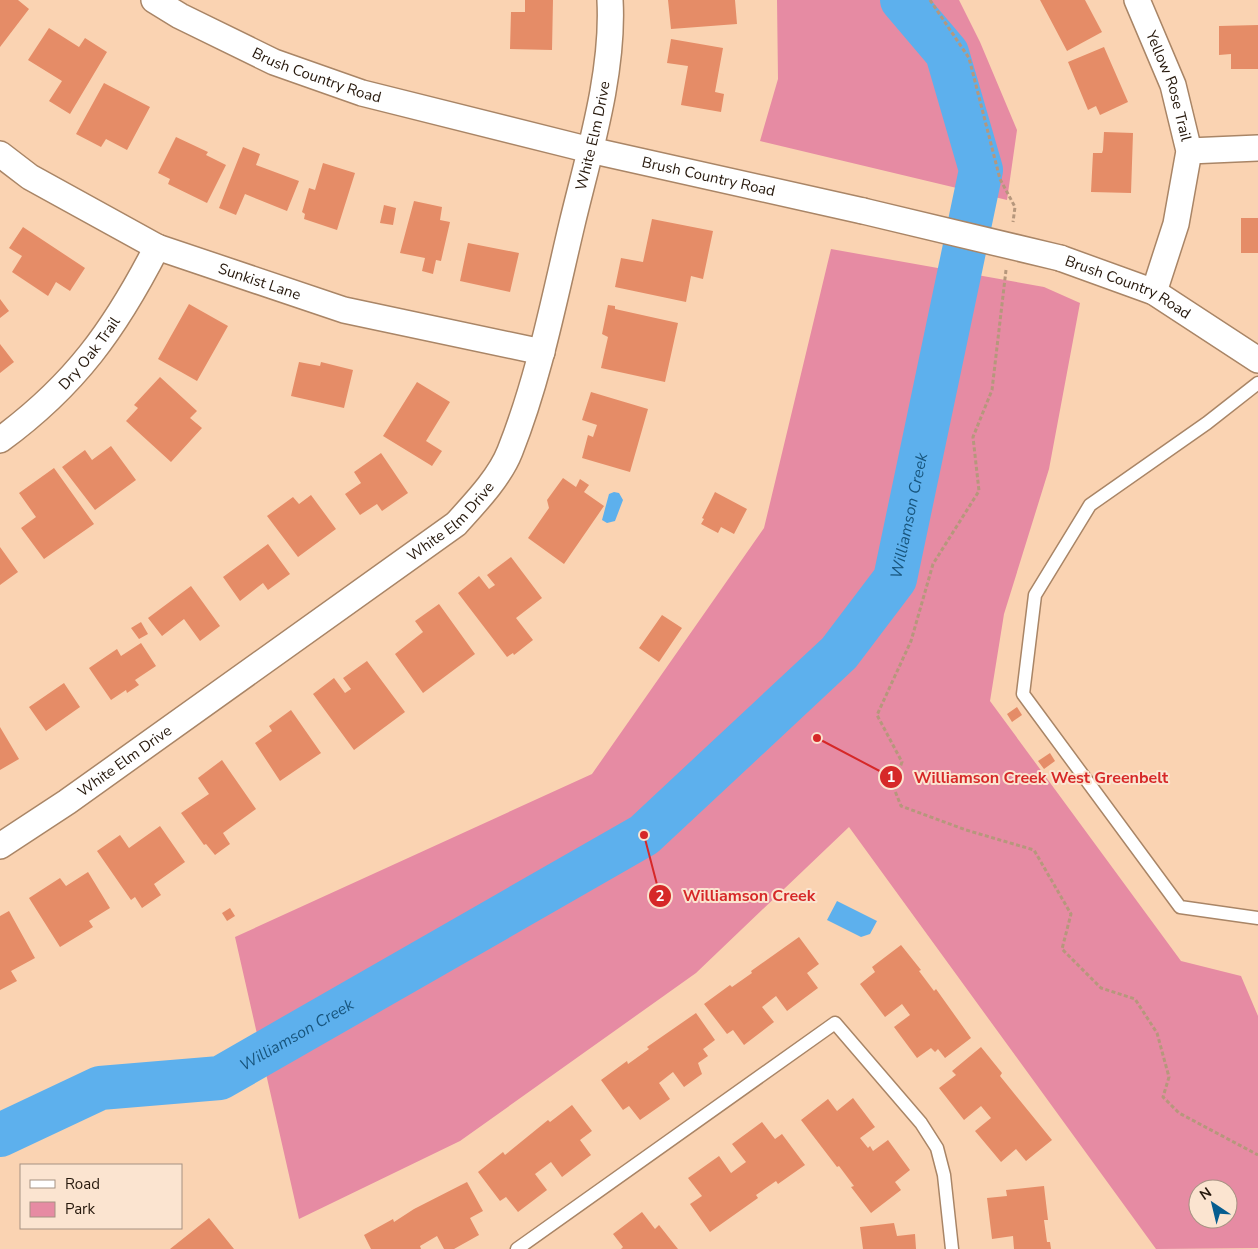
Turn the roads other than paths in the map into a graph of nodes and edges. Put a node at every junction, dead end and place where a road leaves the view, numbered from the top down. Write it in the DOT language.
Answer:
graph roads {
  1 [pos="154,0"];
  2 [pos="610,0"];
  3 [pos="1137,0"];
  4 [pos="1258,148"];
  5 [pos="590,150"];
  6 [pos="1189,150"];
  7 [pos="0,154"];
  8 [pos="156,247"];
  9 [pos="1154,292"];
  10 [pos="542,352"];
  11 [pos="1258,360"];
  12 [pos="1258,383"];
  13 [pos="0,440"];
  14 [pos="0,846"];
  15 [pos="1258,918"];
  16 [pos="517,1249"];
  17 [pos="952,1249"];
  1 -- 5 [label="street, Brush Country Road"];
  2 -- 5 [label="street, White Elm Drive"];
  3 -- 6 [label="street, Yellow Rose Trail"];
  4 -- 6 [label="street"];
  5 -- 9 [label="street, Brush Country Road, bridge"];
  5 -- 10 [label="street, White Elm Drive"];
  6 -- 9 [label="street, Yellow Rose Trail"];
  7 -- 8 [label="street, Sunkist Lane"];
  8 -- 10 [label="street, Sunkist Lane"];
  8 -- 13 [label="street, Dry Oak Trail"];
  9 -- 11 [label="street, Brush Country Road"];
  10 -- 14 [label="street, White Elm Drive"];
  12 -- 15 [label="lane"];
  16 -- 17 [label="lane"];
}
